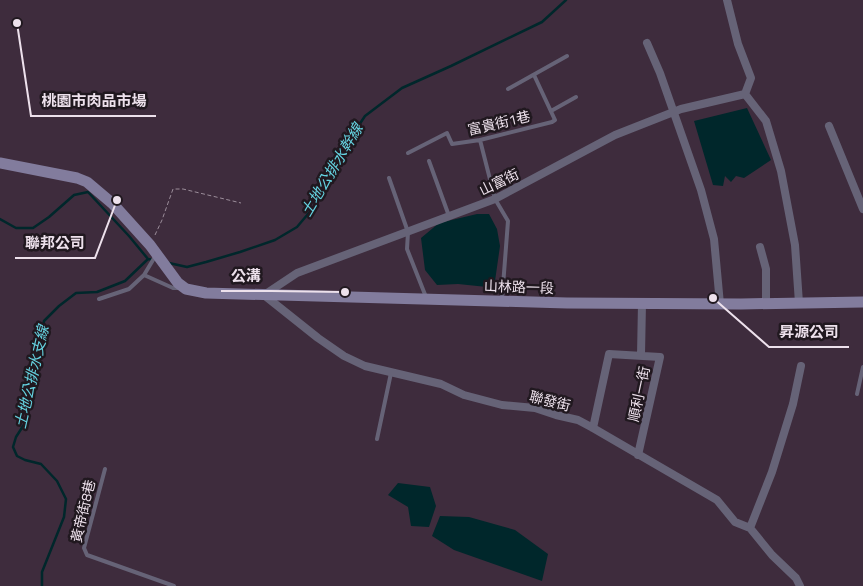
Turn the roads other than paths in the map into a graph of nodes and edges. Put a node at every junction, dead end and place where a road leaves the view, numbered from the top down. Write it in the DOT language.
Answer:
graph roads {
  1 [pos="727,0"];
  2 [pos="647,43"];
  3 [pos="567,56"];
  4 [pos="534,75"];
  5 [pos="508,89"];
  6 [pos="745,94"];
  7 [pos="576,97"];
  8 [pos="551,111"];
  9 [pos="674,112"];
  10 [pos="829,126"];
  11 [pos="480,140"];
  12 [pos="408,153"];
  13 [pos="429,161"];
  14 [pos="0,163"];
  15 [pos="389,178"];
  16 [pos="495,199"];
  17 [pos="863,208"];
  18 [pos="449,216"];
  19 [pos="408,232"];
  20 [pos="760,247"];
  21 [pos="156,253"];
  22 [pos="144,275"];
  23 [pos="182,286"];
  24 [pos="264,295"];
  25 [pos="100,299"];
  26 [pos="427,299"];
  27 [pos="501,301"];
  28 [pos="863,302"];
  29 [pos="642,303"];
  30 [pos="799,303"];
  31 [pos="720,304"];
  32 [pos="766,304"];
  33 [pos="641,355"];
  34 [pos="801,366"];
  35 [pos="863,367"];
  36 [pos="392,373"];
  37 [pos="857,394"];
  38 [pos="594,428"];
  39 [pos="377,439"];
  40 [pos="638,455"];
  41 [pos="105,469"];
  42 [pos="750,528"];
  43 [pos="174,586"];
  44 [pos="800,586"];
  1 -- 6 [label="street"];
  2 -- 9 [label="street"];
  3 -- 4 [label="lane"];
  4 -- 5 [label="lane"];
  4 -- 8 [label="lane, 富貴街1巷"];
  6 -- 9 [label="street, 山富街"];
  6 -- 30 [label="street"];
  7 -- 8 [label="lane"];
  8 -- 11 [label="lane, 富貴街1巷"];
  9 -- 16 [label="street, 山富街"];
  9 -- 31 [label="street"];
  10 -- 17 [label="street"];
  11 -- 12 [label="lane, 富貴街1巷"];
  11 -- 16 [label="lane"];
  13 -- 18 [label="lane"];
  14 -- 21 [label="main road"];
  15 -- 19 [label="lane"];
  16 -- 18 [label="street, 山富街"];
  16 -- 27 [label="lane"];
  18 -- 19 [label="street, 山富街"];
  19 -- 24 [label="street, 山富街"];
  19 -- 26 [label="lane"];
  20 -- 32 [label="street"];
  21 -- 22 [label="lane"];
  21 -- 23 [label="main road"];
  22 -- 23 [label="lane"];
  22 -- 25 [label="lane"];
  23 -- 24 [label="main road, 山林路一段"];
  24 -- 26 [label="main road, 山林路一段"];
  24 -- 36 [label="street, 聯發街"];
  26 -- 27 [label="main road, 山林路一段"];
  27 -- 29 [label="main road, 山林路一段"];
  28 -- 30 [label="main road, 山林路一段"];
  29 -- 31 [label="main road, 山林路一段"];
  29 -- 33 [label="street"];
  30 -- 32 [label="main road, 山林路一段"];
  31 -- 32 [label="main road, 山林路一段"];
  33 -- 38 [label="street"];
  33 -- 40 [label="street, 順利一街"];
  34 -- 42 [label="street"];
  35 -- 37 [label="lane"];
  36 -- 38 [label="street, 聯發街"];
  36 -- 39 [label="lane"];
  38 -- 40 [label="street, 聯發街"];
  40 -- 42 [label="street, 聯發街"];
  41 -- 43 [label="lane, 黃帝街8巷"];
  42 -- 44 [label="street, 聯發街"];
}
